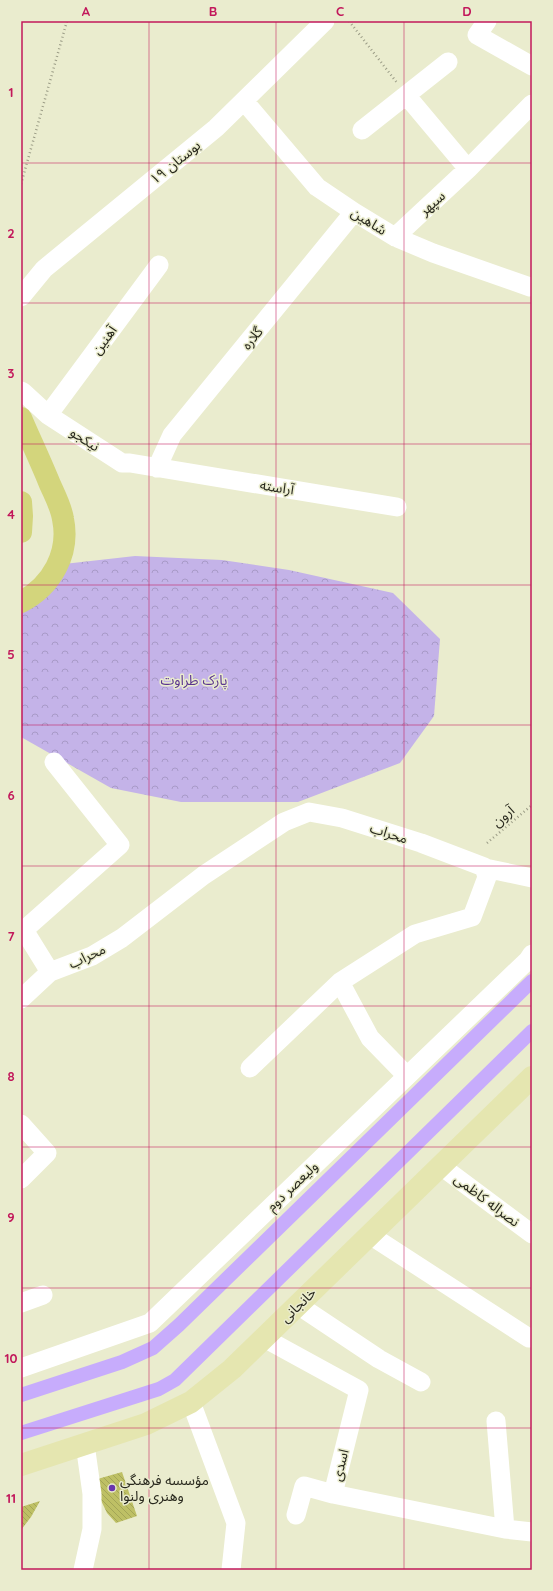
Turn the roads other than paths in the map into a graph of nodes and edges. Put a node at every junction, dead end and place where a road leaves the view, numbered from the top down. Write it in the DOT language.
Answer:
graph roads {
  1 [pos="325,21"];
  2 [pos="482,28"];
  3 [pos="448,62"];
  4 [pos="532,66"];
  5 [pos="406,95"];
  6 [pos="244,101"];
  7 [pos="532,104"];
  8 [pos="362,130"];
  9 [pos="468,169"];
  10 [pos="354,212"];
  11 [pos="394,237"];
  12 [pos="159,265"];
  13 [pos="530,287"];
  14 [pos="21,297"];
  15 [pos="21,391"];
  16 [pos="48,415"];
  17 [pos="21,418"];
  18 [pos="158,468"];
  19 [pos="21,502"];
  20 [pos="397,507"];
  21 [pos="21,532"];
  22 [pos="21,602"];
  23 [pos="54,762"];
  24 [pos="485,868"];
  25 [pos="532,878"];
  26 [pos="532,954"];
  27 [pos="50,972"];
  28 [pos="340,982"];
  29 [pos="21,999"];
  30 [pos="250,1068"];
  31 [pos="407,1076"];
  32 [pos="532,1077"];
  33 [pos="21,1124"];
  34 [pos="441,1166"];
  35 [pos="21,1179"];
  36 [pos="532,1234"];
  37 [pos="370,1235"];
  38 [pos="43,1295"];
  39 [pos="21,1303"];
  40 [pos="298,1304"];
  41 [pos="264,1338"];
  42 [pos="529,1338"];
  43 [pos="21,1368"];
  44 [pos="421,1382"];
  45 [pos="191,1402"];
  46 [pos="496,1421"];
  47 [pos="85,1444"];
  48 [pos="21,1465"];
  49 [pos="333,1494"];
  50 [pos="296,1515"];
  51 [pos="505,1529"];
  52 [pos="532,1532"];
  53 [pos="83,1570"];
  54 [pos="231,1570"];
  1 -- 6 [label="street, بوستان ۱۹"];
  2 -- 4 [label="street"];
  3 -- 5 [label="street"];
  5 -- 8 [label="street"];
  5 -- 9 [label="street"];
  6 -- 10 [label="street, شاهین"];
  6 -- 14 [label="street, بوستان ۱۹"];
  7 -- 9 [label="street, سپهر"];
  9 -- 11 [label="street, سپهر"];
  10 -- 11 [label="street, شاهین"];
  10 -- 18 [label="street, گلاره"];
  11 -- 13 [label="street, شاهین"];
  12 -- 16 [label="street, آهنین"];
  15 -- 16 [label="street, نیکجو"];
  16 -- 18 [label="street, نیکجو"];
  17 -- 22 [label="highway"];
  18 -- 20 [label="street, آراسته"];
  19 -- 21 [label="highway"];
  23 -- 27 [label="street"];
  24 -- 25 [label="street"];
  24 -- 27 [label="street, محراب"];
  24 -- 28 [label="street"];
  26 -- 31 [label="street, ولیعصر دوم"];
  27 -- 29 [label="street, محراب"];
  28 -- 30 [label="street"];
  28 -- 31 [label="street"];
  31 -- 43 [label="street, ولیعصر دوم"];
  32 -- 34 [label="main road, خانجانی"];
  33 -- 35 [label="street"];
  34 -- 36 [label="street, نصراله کاظمی"];
  34 -- 37 [label="main road, خانجانی"];
  37 -- 40 [label="main road, خانجانی"];
  37 -- 42 [label="street"];
  38 -- 39 [label="street"];
  40 -- 41 [label="main road, خانجانی"];
  40 -- 44 [label="street"];
  41 -- 45 [label="main road, خانجانی"];
  41 -- 49 [label="street, اسدی"];
  45 -- 47 [label="main road, خانجانی"];
  45 -- 54 [label="street"];
  46 -- 51 [label="street"];
  47 -- 48 [label="main road, خانجانی"];
  47 -- 53 [label="street"];
  49 -- 50 [label="street"];
  49 -- 51 [label="street, اسدی"];
  51 -- 52 [label="street, اسدی"];
}
